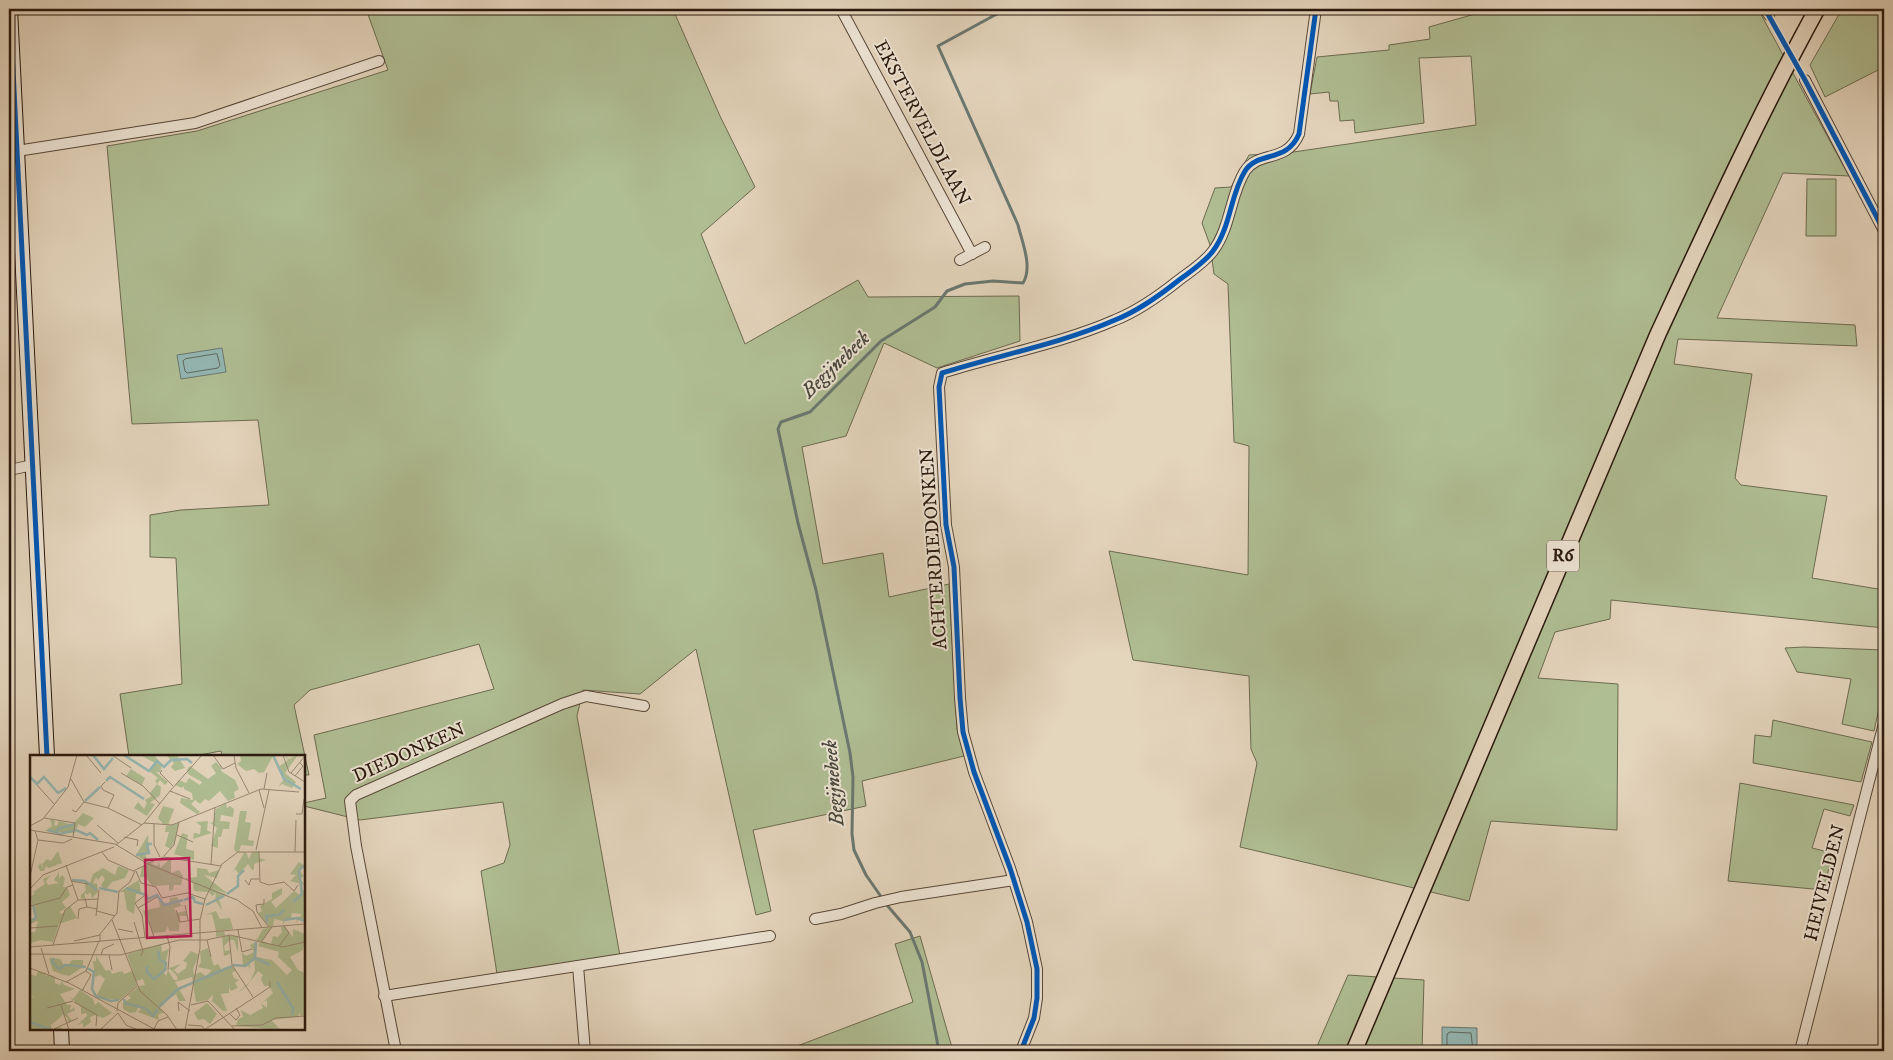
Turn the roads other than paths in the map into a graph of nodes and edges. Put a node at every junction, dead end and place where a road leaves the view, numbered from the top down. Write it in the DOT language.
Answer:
graph roads {
  1 [pos="10,9"];
  2 [pos="841,9"];
  3 [pos="1316,9"];
  4 [pos="1817,9"];
  5 [pos="379,61"];
  6 [pos="1805,80"];
  7 [pos="17,151"];
  8 [pos="1884,231"];
  9 [pos="986,247"];
  10 [pos="972,254"];
  11 [pos="960,260"];
  12 [pos="33,465"];
  13 [pos="9,470"];
  14 [pos="644,706"];
  15 [pos="1884,723"];
  16 [pos="47,755"];
  17 [pos="1014,880"];
  18 [pos="815,918"];
  19 [pos="770,936"];
  20 [pos="578,966"];
  21 [pos="384,996"];
  22 [pos="61,1030"];
  23 [pos="62,1051"];
  24 [pos="396,1051"];
  25 [pos="585,1051"];
  26 [pos="1021,1051"];
  27 [pos="1354,1051"];
  28 [pos="1800,1051"];
  1 -- 7 [label="main road"];
  2 -- 10 [label="street, EKSTERVELDLAAN"];
  3 -- 17 [label="street, ACHTERDIEDONKEN"];
  4 -- 27 [label="main road, R6"];
  5 -- 7 [label="street"];
  6 -- 8 [label="street"];
  7 -- 12 [label="main road"];
  9 -- 10 [label="street"];
  10 -- 11 [label="street"];
  12 -- 13 [label="street"];
  12 -- 16 [label="main road"];
  14 -- 21 [label="street, DIEDONKEN"];
  15 -- 28 [label="street, HEIVELDEN"];
  17 -- 18 [label="street"];
  17 -- 26 [label="street, ACHTERDIEDONKEN"];
  19 -- 20 [label="street"];
  20 -- 21 [label="street"];
  20 -- 25 [label="street"];
  21 -- 24 [label="street, DIEDONKEN"];
  22 -- 23 [label="main road"];
}
